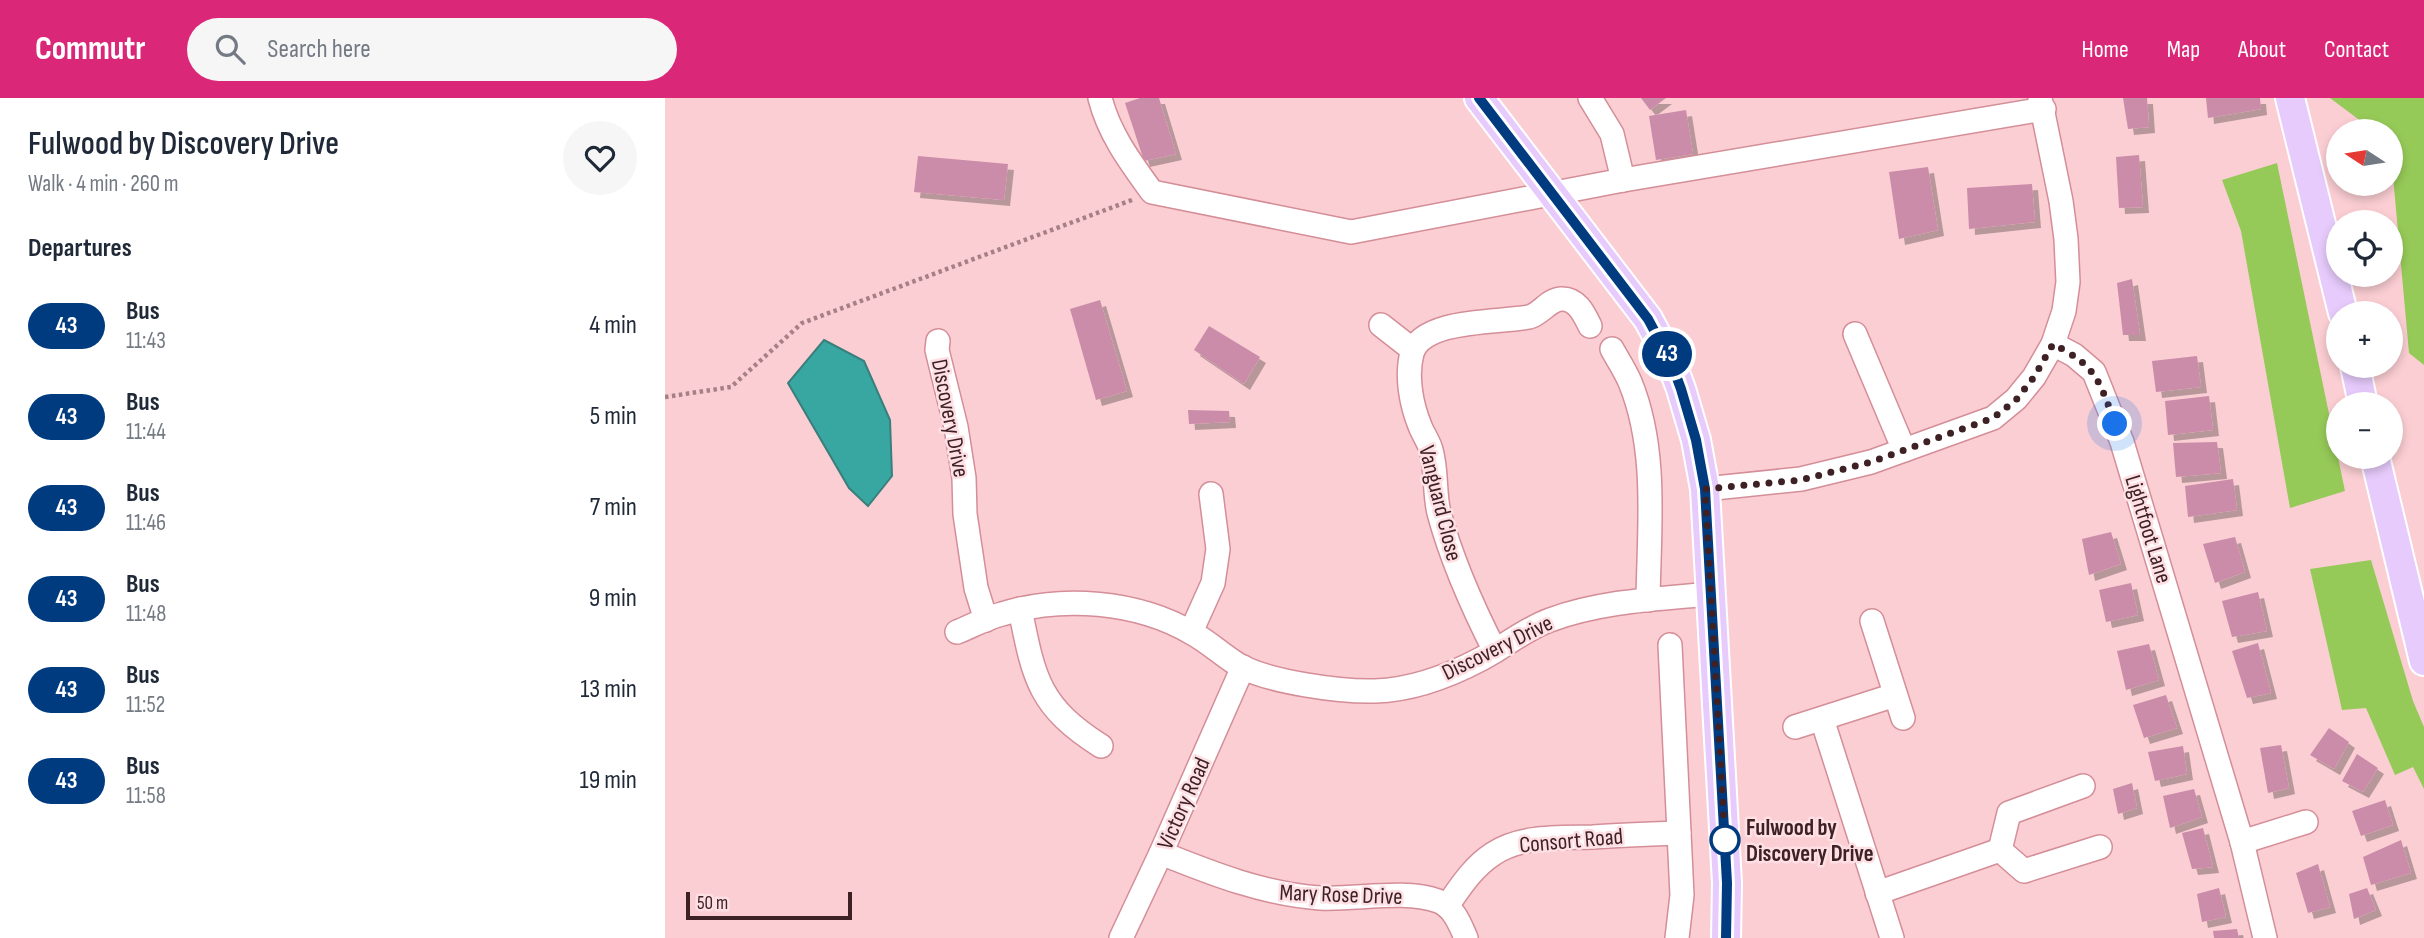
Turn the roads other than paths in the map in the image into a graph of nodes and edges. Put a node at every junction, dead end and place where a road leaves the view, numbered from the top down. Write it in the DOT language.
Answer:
graph roads {
  1 [pos="1100,98"];
  2 [pos="1479,98"];
  3 [pos="1590,98"];
  4 [pos="2290,98"];
  5 [pos="2042,103"];
  6 [pos="1623,180"];
  7 [pos="1552,193"];
  8 [pos="2340,301"];
  9 [pos="1381,325"];
  10 [pos="1590,326"];
  11 [pos="1855,334"];
  12 [pos="939,341"];
  13 [pos="2053,344"];
  14 [pos="1612,349"];
  15 [pos="1413,350"];
  16 [pos="1904,450"];
  17 [pos="2378,469"];
  18 [pos="1705,489"];
  19 [pos="1211,494"];
  20 [pos="1711,594"];
  21 [pos="1648,600"];
  22 [pos="1020,609"];
  23 [pos="986,620"];
  24 [pos="1872,621"];
  25 [pos="957,632"];
  26 [pos="1191,632"];
  27 [pos="1670,645"];
  28 [pos="1495,651"];
  29 [pos="2424,661"];
  30 [pos="1243,667"];
  31 [pos="1895,695"];
  32 [pos="1822,719"];
  33 [pos="1903,719"];
  34 [pos="1795,727"];
  35 [pos="1101,746"];
  36 [pos="2083,786"];
  37 [pos="2306,822"];
  38 [pos="1679,832"];
  39 [pos="2242,842"];
  40 [pos="2099,846"];
  41 [pos="2000,850"];
  42 [pos="1161,853"];
  43 [pos="1877,893"];
  44 [pos="1447,906"];
  45 [pos="1121,938"];
  46 [pos="1466,938"];
  47 [pos="1677,938"];
  48 [pos="1726,938"];
  49 [pos="1892,938"];
  50 [pos="2265,938"];
  1 -- 7 [label="street"];
  2 -- 7 [label="main road"];
  3 -- 6 [label="street"];
  4 -- 8 [label="main road"];
  5 -- 6 [label="street"];
  5 -- 13 [label="street"];
  6 -- 7 [label="street"];
  7 -- 18 [label="main road"];
  9 -- 15 [label="street"];
  10 -- 15 [label="street"];
  11 -- 16 [label="street"];
  12 -- 23 [label="street, Discovery Drive"];
  13 -- 16 [label="street"];
  13 -- 39 [label="street, Lightfoot Lane"];
  14 -- 21 [label="street"];
  15 -- 28 [label="street, Vanguard Close"];
  16 -- 18 [label="street"];
  17 -- 29 [label="main road"];
  18 -- 20 [label="main road"];
  19 -- 26 [label="street"];
  20 -- 21 [label="street, Discovery Drive"];
  20 -- 48 [label="main road"];
  21 -- 28 [label="street, Discovery Drive"];
  22 -- 23 [label="street, Discovery Drive"];
  22 -- 26 [label="street, Discovery Drive"];
  22 -- 35 [label="street"];
  23 -- 25 [label="street, Discovery Drive"];
  24 -- 31 [label="street"];
  26 -- 30 [label="street, Discovery Drive"];
  27 -- 38 [label="street"];
  28 -- 30 [label="street, Discovery Drive"];
  30 -- 42 [label="street, Victory Road"];
  31 -- 32 [label="street"];
  31 -- 33 [label="street"];
  32 -- 34 [label="street"];
  32 -- 43 [label="street"];
  36 -- 41 [label="street"];
  37 -- 39 [label="street"];
  38 -- 44 [label="street, Consort Road"];
  38 -- 47 [label="street"];
  39 -- 50 [label="street, Lightfoot Lane"];
  40 -- 41 [label="street"];
  41 -- 43 [label="street"];
  42 -- 44 [label="street, Mary Rose Drive"];
  42 -- 45 [label="street, Victory Road"];
  43 -- 49 [label="street"];
  44 -- 46 [label="street"];
}
